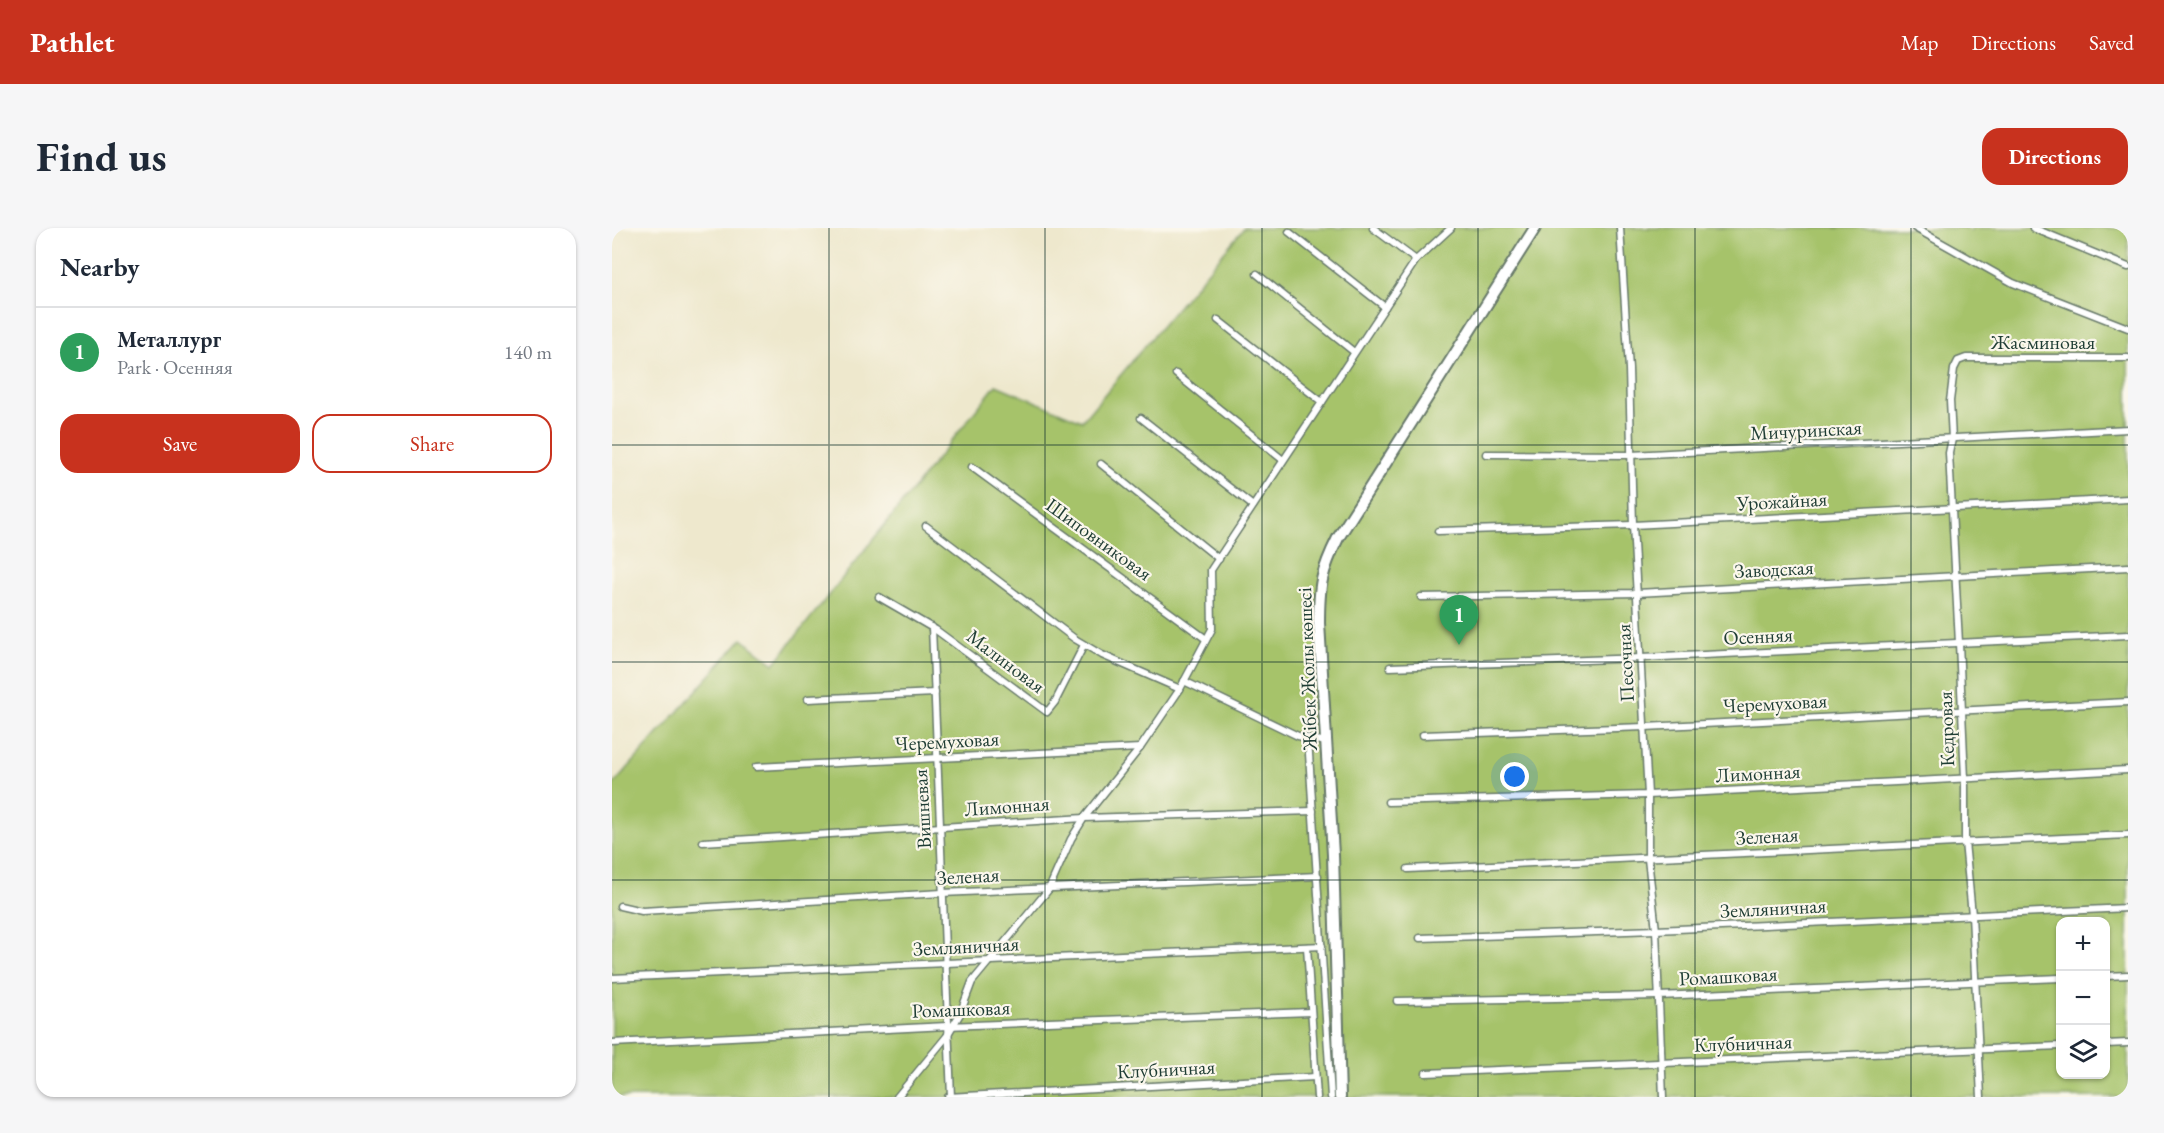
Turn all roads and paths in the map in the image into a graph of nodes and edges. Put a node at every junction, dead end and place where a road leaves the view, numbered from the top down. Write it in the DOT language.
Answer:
graph roads {
  1 [pos="1373,228"];
  2 [pos="1451,228"];
  3 [pos="1535,228"];
  4 [pos="1620,228"];
  5 [pos="1915,228"];
  6 [pos="2033,228"];
  7 [pos="1289,232"];
  8 [pos="1416,260"];
  9 [pos="2128,267"];
  10 [pos="1257,274"];
  11 [pos="1385,307"];
  12 [pos="1218,320"];
  13 [pos="2128,328"];
  14 [pos="1354,352"];
  15 [pos="2128,358"];
  16 [pos="1958,361"];
  17 [pos="1176,374"];
  18 [pos="1322,402"];
  19 [pos="1141,418"];
  20 [pos="2128,429"];
  21 [pos="1952,439"];
  22 [pos="1486,454"];
  23 [pos="1631,455"];
  24 [pos="1283,460"];
  25 [pos="1101,464"];
  26 [pos="972,466"];
  27 [pos="2128,499"];
  28 [pos="1253,506"];
  29 [pos="1951,510"];
  30 [pos="1633,525"];
  31 [pos="926,526"];
  32 [pos="1438,531"];
  33 [pos="1219,559"];
  34 [pos="2128,567"];
  35 [pos="1956,576"];
  36 [pos="1637,593"];
  37 [pos="879,597"];
  38 [pos="1421,597"];
  39 [pos="932,627"];
  40 [pos="2128,635"];
  41 [pos="1206,639"];
  42 [pos="1959,643"];
  43 [pos="1084,645"];
  44 [pos="1641,658"];
  45 [pos="1390,667"];
  46 [pos="1184,681"];
  47 [pos="1180,689"];
  48 [pos="935,693"];
  49 [pos="808,699"];
  50 [pos="2128,702"];
  51 [pos="1962,710"];
  52 [pos="1645,727"];
  53 [pos="1423,735"];
  54 [pos="1308,738"];
  55 [pos="1327,742"];
  56 [pos="1140,748"];
  57 [pos="936,758"];
  58 [pos="756,767"];
  59 [pos="2128,770"];
  60 [pos="1965,779"];
  61 [pos="1648,795"];
  62 [pos="1388,802"];
  63 [pos="1313,811"];
  64 [pos="1084,818"];
  65 [pos="940,827"];
  66 [pos="2128,835"];
  67 [pos="703,842"];
  68 [pos="1965,842"];
  69 [pos="1648,859"];
  70 [pos="1408,869"];
  71 [pos="1318,876"];
  72 [pos="1049,889"];
  73 [pos="942,893"];
  74 [pos="620,906"];
  75 [pos="2128,908"];
  76 [pos="1972,915"];
  77 [pos="1656,930"];
  78 [pos="1420,938"];
  79 [pos="1322,946"];
  80 [pos="1307,947"];
  81 [pos="989,961"];
  82 [pos="945,964"];
  83 [pos="2128,975"];
  84 [pos="2110,976"];
  85 [pos="612,978"];
  86 [pos="2056,978"];
  87 [pos="1975,981"];
  88 [pos="1659,996"];
  89 [pos="1397,1001"];
  90 [pos="1311,1012"];
  91 [pos="947,1026"];
  92 [pos="955,1026"];
  93 [pos="948,1035"];
  94 [pos="612,1043"];
  95 [pos="2128,1043"];
  96 [pos="2110,1044"];
  97 [pos="2056,1046"];
  98 [pos="1979,1049"];
  99 [pos="1661,1063"];
  100 [pos="1426,1073"];
  101 [pos="1314,1077"];
  102 [pos="897,1097"];
  103 [pos="949,1097"];
  104 [pos="1317,1097"];
  105 [pos="1331,1097"];
  106 [pos="1340,1097"];
  107 [pos="1663,1097"];
  108 [pos="1981,1097"];
  1 -- 8 [label="street"];
  2 -- 8 [label="street"];
  3 -- 55 [label="highway, Жібек Жолы көшесі"];
  4 -- 23 [label="street, Песочная"];
  5 -- 13 [label="street"];
  6 -- 9 [label="street"];
  7 -- 11 [label="street"];
  8 -- 11 [label="street"];
  10 -- 14 [label="street"];
  11 -- 14 [label="street"];
  12 -- 18 [label="street"];
  14 -- 18 [label="street"];
  15 -- 16 [label="street, Жасминовая"];
  16 -- 21 [label="street, Кедровая"];
  17 -- 24 [label="street"];
  18 -- 24 [label="street"];
  19 -- 28 [label="street"];
  20 -- 21 [label="street, Мичуринская"];
  21 -- 23 [label="street, Мичуринская"];
  21 -- 29 [label="street, Кедровая"];
  22 -- 23 [label="street, Мичуринская"];
  23 -- 30 [label="street, Песочная"];
  24 -- 28 [label="street"];
  25 -- 33 [label="street"];
  26 -- 41 [label="street, Шиповниковая"];
  27 -- 29 [label="street, Урожайная"];
  28 -- 33 [label="street"];
  29 -- 30 [label="street, Урожайная"];
  29 -- 35 [label="street, Кедровая"];
  30 -- 32 [label="street, Урожайная"];
  30 -- 36 [label="street, Песочная"];
  31 -- 43 [label="street"];
  33 -- 41 [label="street"];
  34 -- 35 [label="street, Заводская"];
  35 -- 36 [label="street, Заводская"];
  35 -- 42 [label="street, Кедровая"];
  36 -- 38 [label="street, Заводская"];
  36 -- 44 [label="street, Песочная"];
  37 -- 39 [label="street, Малиновая"];
  39 -- 43 [label="street, Малиновая"];
  39 -- 48 [label="street, Вишневая"];
  40 -- 42 [label="street, Осенняя"];
  41 -- 46 [label="street"];
  42 -- 44 [label="street, Осенняя"];
  42 -- 51 [label="street, Кедровая"];
  43 -- 47 [label="street"];
  44 -- 45 [label="street, Осенняя"];
  44 -- 52 [label="street, Песочная"];
  46 -- 47 [label="street"];
  46 -- 54 [label="street"];
  47 -- 56 [label="street"];
  48 -- 49 [label="street"];
  48 -- 57 [label="street, Вишневая"];
  50 -- 51 [label="street, Черемуховая"];
  51 -- 52 [label="street, Черемуховая"];
  51 -- 60 [label="street, Кедровая"];
  52 -- 53 [label="street, Черемуховая"];
  52 -- 61 [label="street, Песочная"];
  54 -- 55 [label="street"];
  54 -- 63 [label="street"];
  55 -- 106 [label="highway, Жібек Жолы көшесі"];
  56 -- 57 [label="street, Черемуховая"];
  56 -- 64 [label="street"];
  57 -- 58 [label="street, Черемуховая"];
  57 -- 65 [label="street, Вишневая"];
  59 -- 60 [label="street, Лимонная"];
  60 -- 61 [label="street, Лимонная"];
  60 -- 68 [label="street, Кедровая"];
  61 -- 62 [label="street, Лимонная"];
  61 -- 69 [label="street, Песочная"];
  63 -- 64 [label="street, Лимонная"];
  63 -- 71 [label="street"];
  64 -- 65 [label="street, Лимонная"];
  64 -- 72 [label="street"];
  65 -- 67 [label="street, Лимонная"];
  65 -- 73 [label="street, Вишневая"];
  66 -- 68 [label="street, Зеленая"];
  68 -- 69 [label="street, Зеленая"];
  68 -- 76 [label="street, Кедровая"];
  69 -- 70 [label="street, Зеленая"];
  69 -- 77 [label="street, Песочная"];
  71 -- 72 [label="street, Зеленая"];
  71 -- 79 [label="street"];
  72 -- 73 [label="street, Зеленая"];
  72 -- 81 [label="street"];
  73 -- 74 [label="street, Зеленая"];
  73 -- 82 [label="street, Вишневая"];
  75 -- 76 [label="street, Земляничная"];
  76 -- 77 [label="street, Земляничная"];
  76 -- 87 [label="street, Кедровая"];
  77 -- 78 [label="street, Земляничная"];
  77 -- 88 [label="street, Песочная"];
  79 -- 80 [label="street, Земляничная"];
  79 -- 105 [label="street"];
  80 -- 81 [label="street, Земляничная"];
  80 -- 90 [label="street"];
  81 -- 82 [label="street, Земляничная"];
  81 -- 92 [label="street"];
  82 -- 85 [label="street, Земляничная"];
  82 -- 91 [label="street, Вишневая"];
  83 -- 84 [label="street"];
  86 -- 87 [label="street, Ромашковая"];
  87 -- 88 [label="street, Ромашковая"];
  87 -- 98 [label="street, Кедровая"];
  88 -- 89 [label="street, Ромашковая"];
  88 -- 99 [label="street, Песочная"];
  90 -- 92 [label="street, Ромашковая"];
  90 -- 101 [label="street"];
  91 -- 92 [label="street, Ромашковая"];
  91 -- 93 [label="street, Вишневая"];
  91 -- 94 [label="street, Ромашковая"];
  92 -- 93 [label="street"];
  93 -- 102 [label="street"];
  93 -- 103 [label="street, Вишневая"];
  95 -- 96 [label="street"];
  97 -- 98 [label="street, Клубничная"];
  98 -- 99 [label="street, Клубничная"];
  98 -- 108 [label="street, Кедровая"];
  99 -- 100 [label="street, Клубничная"];
  99 -- 107 [label="street, Песочная"];
  101 -- 103 [label="street, Клубничная"];
  101 -- 104 [label="street"];
}
